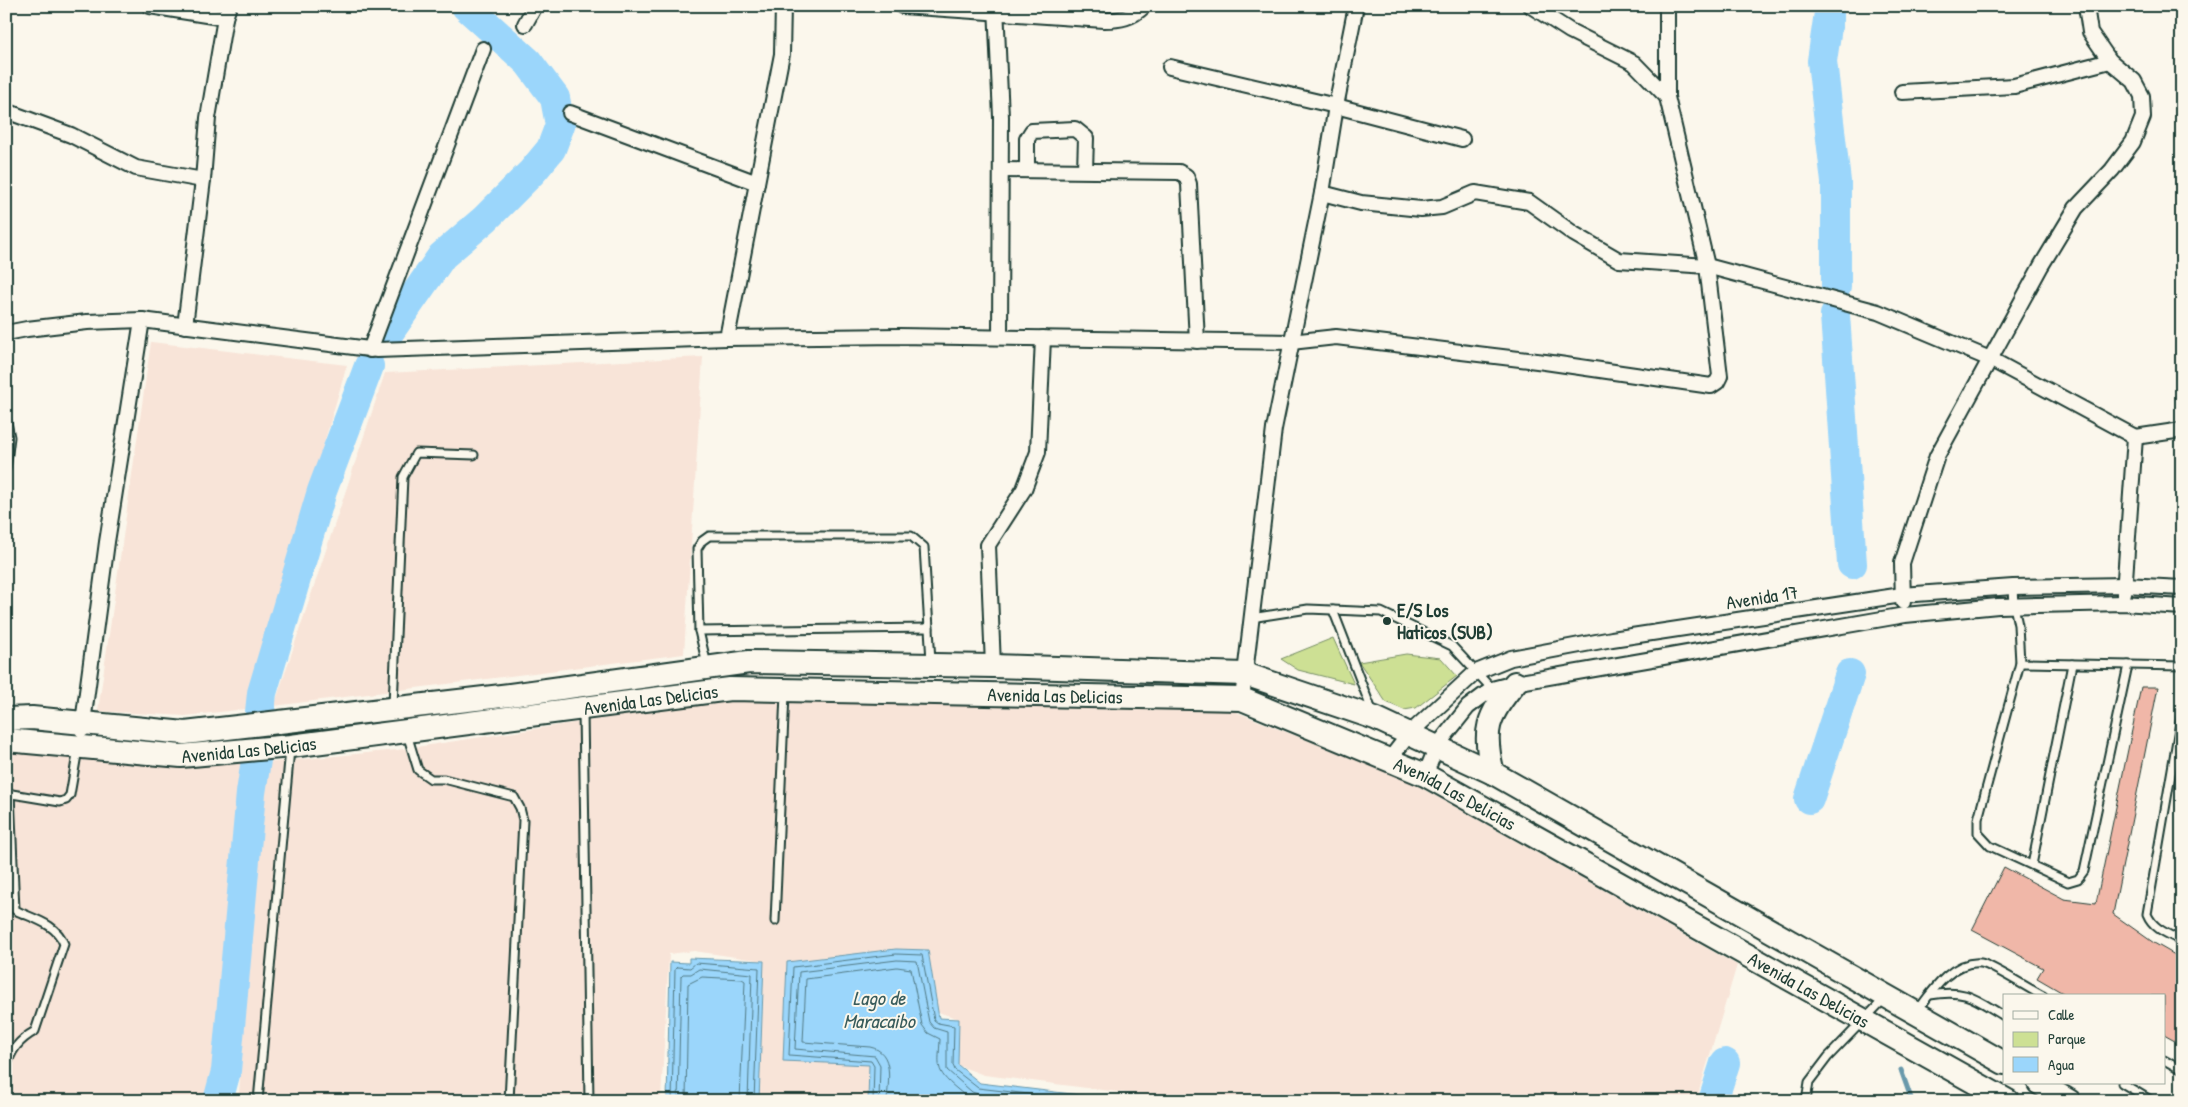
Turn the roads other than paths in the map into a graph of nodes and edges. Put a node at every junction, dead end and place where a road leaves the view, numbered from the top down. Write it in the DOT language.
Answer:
graph roads {
  1 [pos="150,6"];
  2 [pos="535,6"];
  3 [pos="783,6"];
  4 [pos="902,6"];
  5 [pos="1144,6"];
  6 [pos="1356,6"];
  7 [pos="1531,6"];
  8 [pos="1667,6"];
  9 [pos="2086,6"];
  10 [pos="996,9"];
  11 [pos="227,12"];
  12 [pos="525,24"];
  13 [pos="483,49"];
  14 [pos="2110,61"];
  15 [pos="1170,67"];
  16 [pos="1902,92"];
  17 [pos="1667,97"];
  18 [pos="1336,106"];
  19 [pos="6,112"];
  20 [pos="570,113"];
  21 [pos="1462,139"];
  22 [pos="1001,170"];
  23 [pos="1027,170"];
  24 [pos="1085,170"];
  25 [pos="203,180"];
  26 [pos="757,184"];
  27 [pos="1322,193"];
  28 [pos="1707,266"];
  29 [pos="142,320"];
  30 [pos="185,326"];
  31 [pos="6,333"];
  32 [pos="1000,337"];
  33 [pos="727,338"];
  34 [pos="1043,338"];
  35 [pos="1197,341"];
  36 [pos="1291,342"];
  37 [pos="370,350"];
  38 [pos="1990,359"];
  39 [pos="6,417"];
  40 [pos="2182,430"];
  41 [pos="2134,437"];
  42 [pos="474,455"];
  43 [pos="6,469"];
  44 [pos="2125,585"];
  45 [pos="2013,587"];
  46 [pos="2182,588"];
  47 [pos="1902,595"];
  48 [pos="2123,603"];
  49 [pos="2014,606"];
  50 [pos="2182,607"];
  51 [pos="1333,610"];
  52 [pos="1905,615"];
  53 [pos="1251,618"];
  54 [pos="929,628"];
  55 [pos="699,631"];
  56 [pos="2020,663"];
  57 [pos="2072,664"];
  58 [pos="932,665"];
  59 [pos="993,666"];
  60 [pos="2128,666"];
  61 [pos="2182,666"];
  62 [pos="1021,667"];
  63 [pos="707,668"];
  64 [pos="1476,672"];
  65 [pos="1245,674"];
  66 [pos="1515,683"];
  67 [pos="1492,689"];
  68 [pos="786,691"];
  69 [pos="1020,695"];
  70 [pos="1242,699"];
  71 [pos="582,709"];
  72 [pos="2182,711"];
  73 [pos="6,718"];
  74 [pos="1375,718"];
  75 [pos="399,720"];
  76 [pos="83,723"];
  77 [pos="1410,733"];
  78 [pos="6,740"];
  79 [pos="79,746"];
  80 [pos="291,746"];
  81 [pos="1438,746"];
  82 [pos="1389,760"];
  83 [pos="1493,773"];
  84 [pos="1425,775"];
  85 [pos="8,793"];
  86 [pos="2032,866"];
  87 [pos="775,921"];
  88 [pos="2182,941"];
  89 [pos="2039,994"];
  90 [pos="1887,996"];
  91 [pos="1922,1003"];
  92 [pos="2003,1015"];
  93 [pos="1866,1020"];
  94 [pos="2166,1061"];
  95 [pos="2003,1062"];
  96 [pos="6,1068"];
  97 [pos="2182,1070"];
  98 [pos="2041,1084"];
  99 [pos="2124,1084"];
  100 [pos="258,1101"];
  101 [pos="509,1101"];
  102 [pos="589,1101"];
  103 [pos="1806,1101"];
  104 [pos="2008,1101"];
  105 [pos="2069,1101"];
  106 [pos="2152,1101"];
  1 -- 11 [label="street"];
  2 -- 12 [label="street"];
  3 -- 26 [label="street"];
  4 -- 10 [label="street"];
  5 -- 10 [label="street"];
  6 -- 18 [label="street"];
  7 -- 17 [label="street"];
  8 -- 17 [label="street"];
  9 -- 14 [label="street"];
  10 -- 22 [label="street"];
  11 -- 25 [label="street"];
  13 -- 37 [label="street"];
  14 -- 16 [label="street"];
  14 -- 38 [label="street"];
  15 -- 18 [label="street"];
  17 -- 28 [label="street"];
  18 -- 21 [label="street"];
  18 -- 27 [label="street"];
  19 -- 25 [label="street"];
  20 -- 26 [label="street"];
  22 -- 23 [label="street"];
  22 -- 32 [label="street"];
  23 -- 24 [label="street"];
  23 -- 24 [label="street"];
  24 -- 35 [label="street"];
  25 -- 30 [label="street"];
  26 -- 33 [label="street"];
  27 -- 28 [label="street"];
  27 -- 36 [label="street"];
  28 -- 36 [label="street"];
  28 -- 38 [label="street"];
  29 -- 30 [label="street"];
  29 -- 31 [label="street"];
  29 -- 76 [label="street"];
  30 -- 37 [label="street"];
  32 -- 33 [label="street"];
  32 -- 34 [label="street"];
  33 -- 37 [label="street"];
  34 -- 35 [label="street"];
  34 -- 59 [label="street"];
  35 -- 36 [label="street"];
  36 -- 53 [label="street"];
  38 -- 41 [label="street"];
  38 -- 47 [label="street"];
  39 -- 43 [label="lane"];
  40 -- 41 [label="street"];
  41 -- 44 [label="street"];
  42 -- 75 [label="lane"];
  44 -- 45 [label="street, Avenida 17"];
  44 -- 46 [label="street, Avenida 17"];
  44 -- 48 [label="street"];
  45 -- 47 [label="street, Avenida 17"];
  45 -- 49 [label="lane"];
  47 -- 52 [label="street"];
  47 -- 64 [label="street, Avenida 17"];
  48 -- 49 [label="street"];
  48 -- 50 [label="street"];
  49 -- 52 [label="street"];
  49 -- 56 [label="lane"];
  51 -- 53 [label="lane"];
  51 -- 64 [label="lane"];
  51 -- 74 [label="lane"];
  52 -- 66 [label="street"];
  53 -- 65 [label="street"];
  54 -- 55 [label="lane"];
  54 -- 55 [label="lane"];
  54 -- 58 [label="lane"];
  55 -- 63 [label="lane"];
  56 -- 57 [label="lane"];
  56 -- 86 [label="lane"];
  57 -- 60 [label="lane"];
  57 -- 86 [label="lane"];
  58 -- 59 [label="main road, Avenida Las Delicias"];
  58 -- 63 [label="main road, Avenida Las Delicias"];
  59 -- 62 [label="main road, Avenida Las Delicias"];
  60 -- 61 [label="lane"];
  60 -- 86 [label="lane"];
  62 -- 65 [label="main road, Avenida Las Delicias"];
  62 -- 69 [label="main road"];
  63 -- 75 [label="main road, Avenida Las Delicias"];
  64 -- 67 [label="lane"];
  64 -- 77 [label="street, Avenida 17"];
  65 -- 70 [label="street"];
  65 -- 74 [label="main road, Avenida Las Delicias"];
  66 -- 67 [label="street"];
  66 -- 83 [label="main road"];
  67 -- 81 [label="street"];
  68 -- 69 [label="main road, Avenida Las Delicias"];
  68 -- 71 [label="main road, Avenida Las Delicias"];
  68 -- 87 [label="lane"];
  69 -- 70 [label="main road, Avenida Las Delicias"];
  70 -- 82 [label="main road, Avenida Las Delicias"];
  71 -- 75 [label="main road, Avenida Las Delicias"];
  71 -- 102 [label="lane"];
  72 -- 88 [label="lane"];
  73 -- 76 [label="main road, Avenida Las Delicias"];
  74 -- 77 [label="main road, Avenida Las Delicias"];
  75 -- 76 [label="main road, Avenida Las Delicias"];
  75 -- 80 [label="main road, Avenida Las Delicias"];
  75 -- 101 [label="lane"];
  76 -- 79 [label="street"];
  77 -- 81 [label="main road, Avenida Las Delicias"];
  77 -- 82 [label="street, Avenida 17"];
  78 -- 79 [label="main road, Avenida Las Delicias"];
  79 -- 80 [label="main road, Avenida Las Delicias"];
  79 -- 85 [label="lane"];
  80 -- 100 [label="lane"];
  81 -- 83 [label="main road, Avenida Las Delicias"];
  81 -- 84 [label="street"];
  82 -- 84 [label="main road, Avenida Las Delicias"];
  83 -- 90 [label="main road, Avenida Las Delicias"];
  84 -- 93 [label="main road, Avenida Las Delicias"];
  85 -- 96 [label="lane"];
  89 -- 91 [label="lane"];
  90 -- 91 [label="main road, Avenida Las Delicias"];
  90 -- 93 [label="lane"];
  91 -- 92 [label="lane"];
  91 -- 95 [label="main road, Avenida Las Delicias"];
  93 -- 103 [label="lane"];
  93 -- 104 [label="main road, Avenida Las Delicias"];
  94 -- 97 [label="lane"];
  98 -- 105 [label="main road"];
  99 -- 106 [label="lane"];
}
